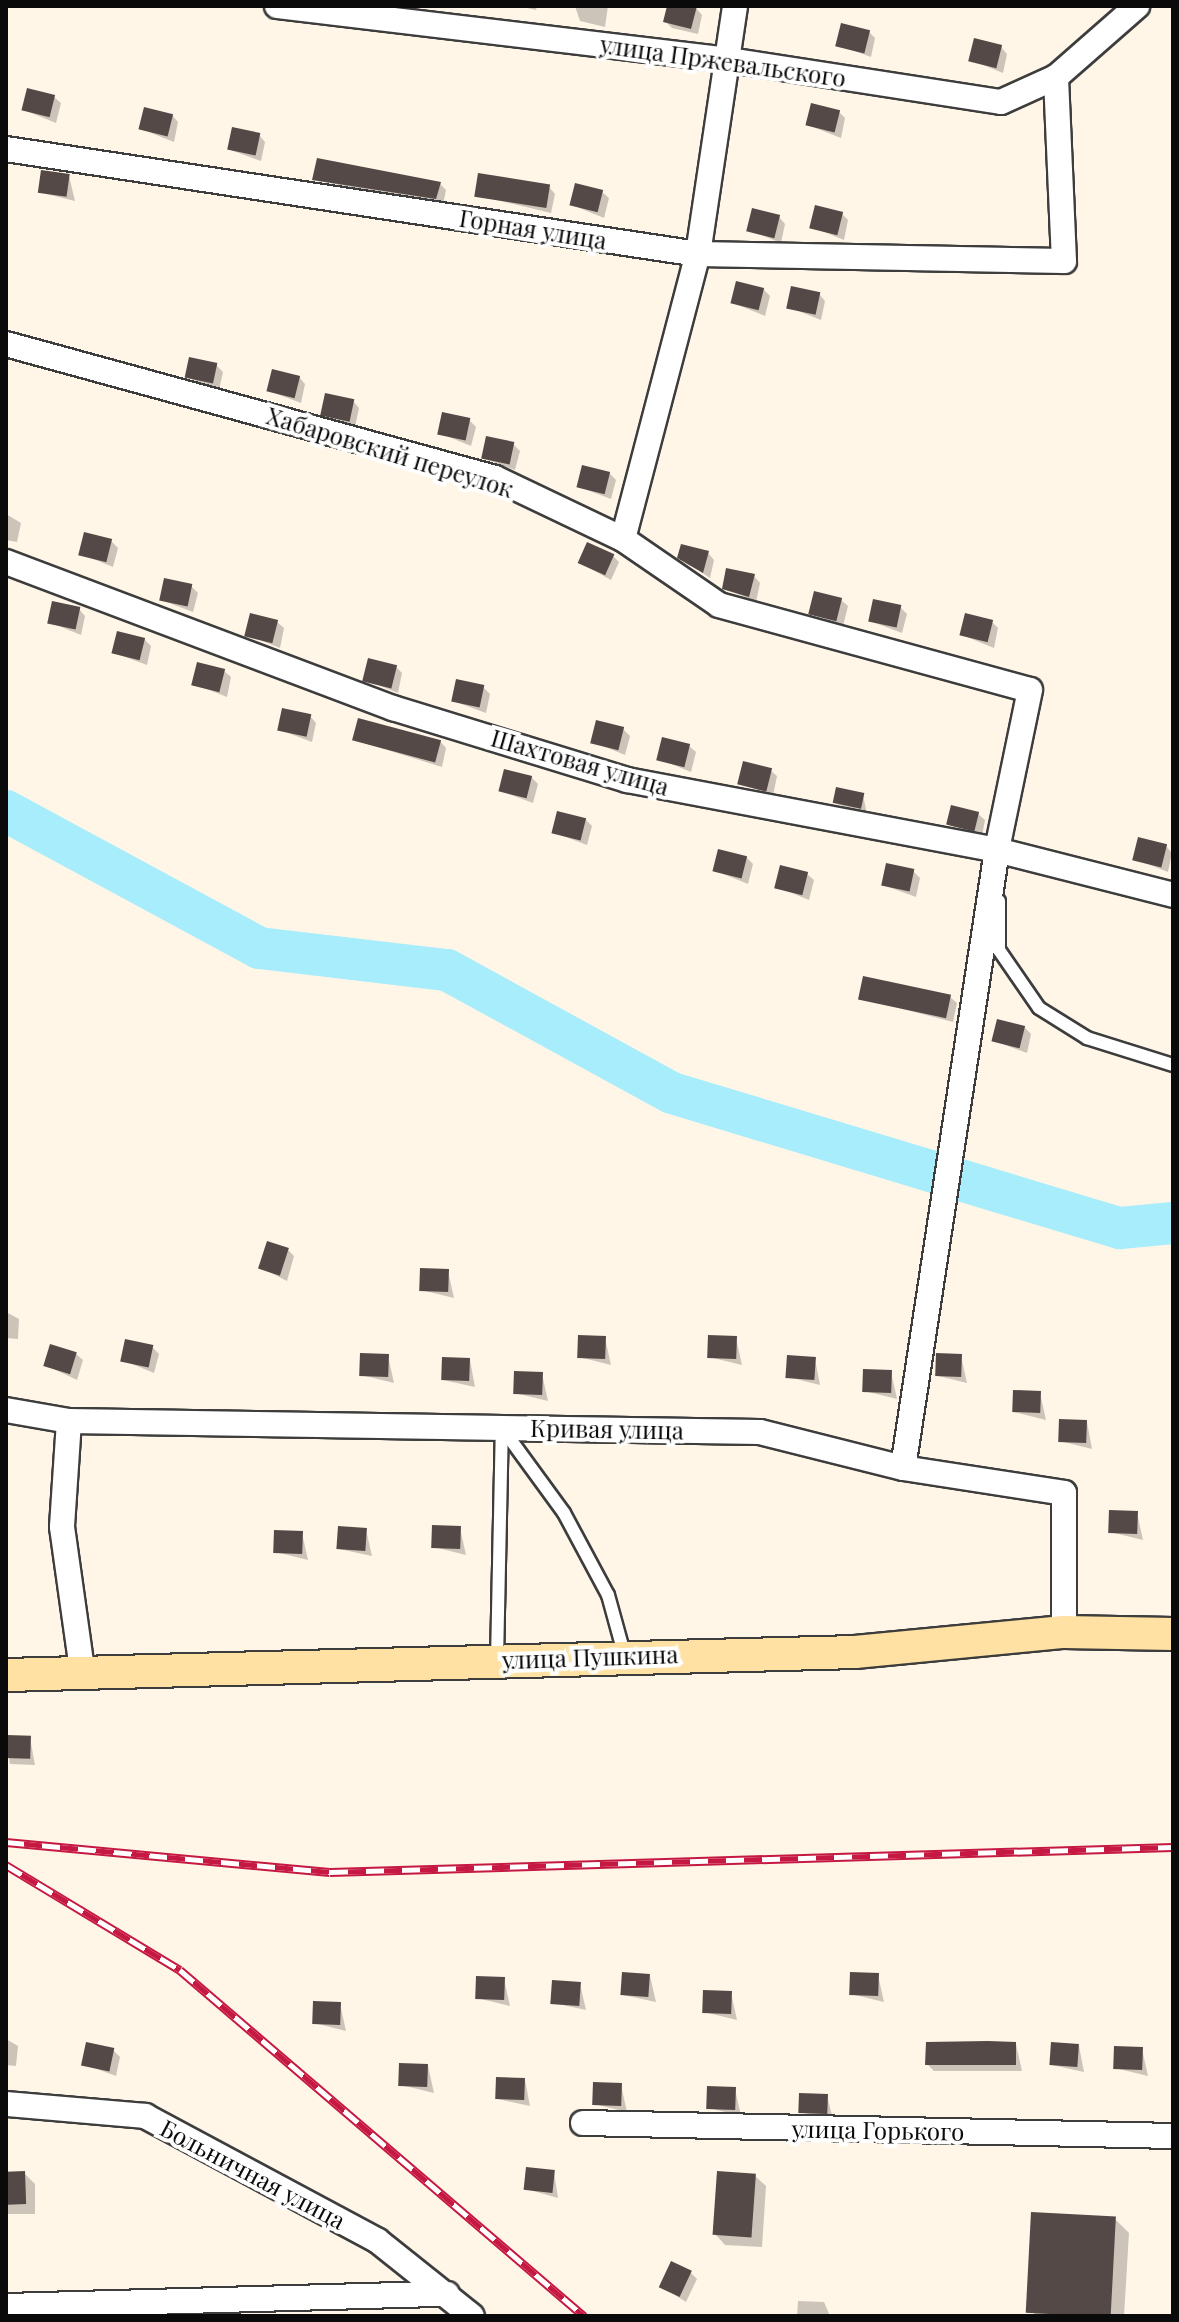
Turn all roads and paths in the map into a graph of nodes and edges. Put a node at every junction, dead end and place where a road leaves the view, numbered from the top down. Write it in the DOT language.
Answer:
graph roads {
  1 [pos="277,6"];
  2 [pos="735,6"];
  3 [pos="1137,6"];
  4 [pos="723,59"];
  5 [pos="1056,77"];
  6 [pos="6,149"];
  7 [pos="698,254"];
  8 [pos="6,344"];
  9 [pos="623,539"];
  10 [pos="6,562"];
  11 [pos="997,850"];
  12 [pos="1173,895"];
  13 [pos="1173,1065"];
  14 [pos="6,1410"];
  15 [pos="69,1421"];
  16 [pos="502,1428"];
  17 [pos="903,1468"];
  18 [pos="1064,1632"];
  19 [pos="1173,1634"];
  20 [pos="624,1653"];
  21 [pos="497,1660"];
  22 [pos="6,1675"];
  23 [pos="83,1676"];
  24 [pos="6,2104"];
  25 [pos="583,2123"];
  26 [pos="1173,2136"];
  27 [pos="447,2294"];
  28 [pos="6,2306"];
  29 [pos="472,2316"];
  1 -- 4 [label="street, улица Пржевальского"];
  2 -- 4 [label="street"];
  3 -- 5 [label="street, улица Пржевальского"];
  4 -- 5 [label="street, улица Пржевальского"];
  4 -- 7 [label="street"];
  5 -- 7 [label="street, Горная улица"];
  6 -- 7 [label="street, Горная улица"];
  7 -- 9 [label="street"];
  8 -- 9 [label="street, Хабаровский переулок"];
  9 -- 11 [label="street, Хабаровский переулок"];
  10 -- 11 [label="street, Шахтовая улица"];
  11 -- 12 [label="street, Шахтовая улица"];
  11 -- 13 [label="lane"];
  11 -- 17 [label="street"];
  14 -- 15 [label="street, Кривая улица"];
  15 -- 16 [label="street, Кривая улица"];
  15 -- 23 [label="street"];
  16 -- 17 [label="street, Кривая улица"];
  16 -- 20 [label="lane"];
  16 -- 21 [label="lane"];
  17 -- 18 [label="street, Кривая улица"];
  18 -- 19 [label="main road, улица Пушкина"];
  18 -- 20 [label="main road, улица Пушкина"];
  20 -- 21 [label="main road, улица Пушкина"];
  21 -- 23 [label="main road, улица Пушкина"];
  22 -- 23 [label="main road, улица Пушкина"];
  24 -- 27 [label="street, Больничная улица"];
  25 -- 26 [label="street, улица Горького"];
  27 -- 28 [label="street"];
  27 -- 29 [label="street, Больничная улица"];
}
